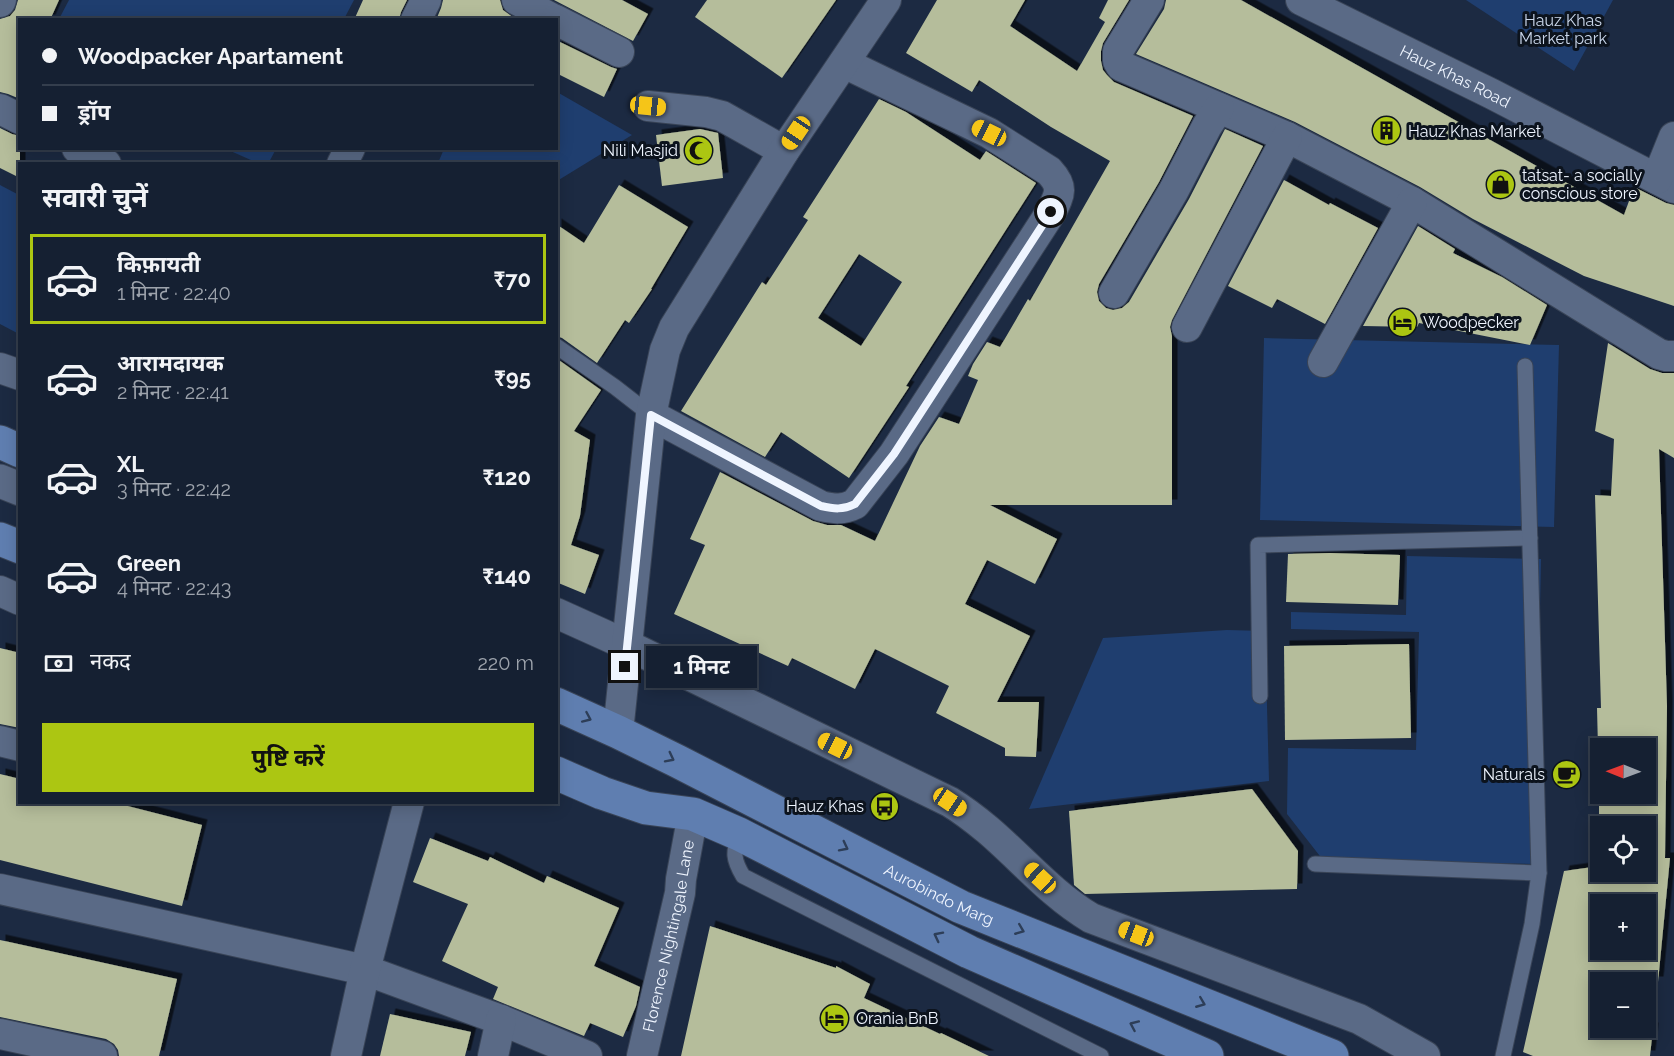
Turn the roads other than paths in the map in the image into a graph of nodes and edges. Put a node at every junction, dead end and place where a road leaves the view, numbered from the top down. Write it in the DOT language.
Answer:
graph roads {
  1 [pos="426,0"];
  2 [pos="517,0"];
  3 [pos="886,0"];
  4 [pos="1149,0"];
  5 [pos="1301,0"];
  6 [pos="417,18"];
  7 [pos="552,18"];
  8 [pos="558,21"];
  9 [pos="619,52"];
  10 [pos="844,63"];
  11 [pos="648,106"];
  12 [pos="1219,108"];
  13 [pos="0,109"];
  14 [pos="18,118"];
  15 [pos="1287,137"];
  16 [pos="1674,137"];
  17 [pos="81,150"];
  18 [pos="784,151"];
  19 [pos="102,162"];
  20 [pos="1665,183"];
  21 [pos="1412,202"];
  22 [pos="1114,293"];
  23 [pos="1187,327"];
  24 [pos="558,347"];
  25 [pos="1674,356"];
  26 [pos="1323,362"];
  27 [pos="1525,366"];
  28 [pos="0,368"];
  29 [pos="18,374"];
  30 [pos="651,415"];
  31 [pos="0,442"];
  32 [pos="18,450"];
  33 [pos="0,481"];
  34 [pos="18,488"];
  35 [pos="1530,537"];
  36 [pos="0,539"];
  37 [pos="18,546"];
  38 [pos="0,591"];
  39 [pos="18,599"];
  40 [pos="558,614"];
  41 [pos="627,645"];
  42 [pos="1260,696"];
  43 [pos="558,705"];
  44 [pos="618,732"];
  45 [pos="0,741"];
  46 [pos="18,746"];
  47 [pos="558,774"];
  48 [pos="408,804"];
  49 [pos="693,814"];
  50 [pos="739,834"];
  51 [pos="1315,864"];
  52 [pos="1539,873"];
  53 [pos="0,889"];
  54 [pos="365,970"];
  55 [pos="501,1020"];
  56 [pos="0,1034"];
  57 [pos="1190,1053"];
  58 [pos="102,1056"];
  59 [pos="346,1056"];
  60 [pos="493,1056"];
  61 [pos="587,1056"];
  62 [pos="642,1056"];
  63 [pos="1101,1056"];
  64 [pos="1332,1056"];
  65 [pos="1425,1056"];
  66 [pos="1503,1056"];
  1 -- 6 [label="street"];
  2 -- 7 [label="street"];
  3 -- 10 [label="street"];
  4 -- 12 [label="street"];
  5 -- 20 [label="street, Hauz Khas Road"];
  8 -- 9 [label="street"];
  10 -- 18 [label="street"];
  10 -- 30 [label="street"];
  11 -- 18 [label="street"];
  12 -- 15 [label="street"];
  12 -- 22 [label="street"];
  13 -- 14 [label="street"];
  15 -- 21 [label="street"];
  15 -- 23 [label="street"];
  16 -- 20 [label="street"];
  17 -- 19 [label="street"];
  18 -- 30 [label="street"];
  21 -- 25 [label="street"];
  21 -- 26 [label="street"];
  24 -- 30 [label="lane"];
  27 -- 35 [label="lane"];
  28 -- 29 [label="street"];
  30 -- 41 [label="street"];
  31 -- 32 [label="highway"];
  33 -- 34 [label="main road"];
  35 -- 42 [label="lane"];
  35 -- 52 [label="lane"];
  36 -- 37 [label="highway"];
  38 -- 39 [label="street"];
  40 -- 41 [label="street"];
  41 -- 44 [label="street"];
  41 -- 65 [label="street"];
  43 -- 44 [label="highway, Aurobindo Marg, one-way"];
  44 -- 64 [label="highway, Aurobindo Marg, one-way"];
  45 -- 46 [label="street"];
  47 -- 49 [label="highway"];
  48 -- 54 [label="street"];
  49 -- 50 [label="highway"];
  49 -- 62 [label="street, Florence Nightingale Lane"];
  57 -- 50 [label="highway, one-way"];
  50 -- 63 [label="lane"];
  51 -- 52 [label="lane"];
  52 -- 66 [label="lane"];
  53 -- 54 [label="street"];
  54 -- 55 [label="street"];
  54 -- 59 [label="street"];
  55 -- 60 [label="street"];
  55 -- 61 [label="street"];
  56 -- 58 [label="street"];
}
